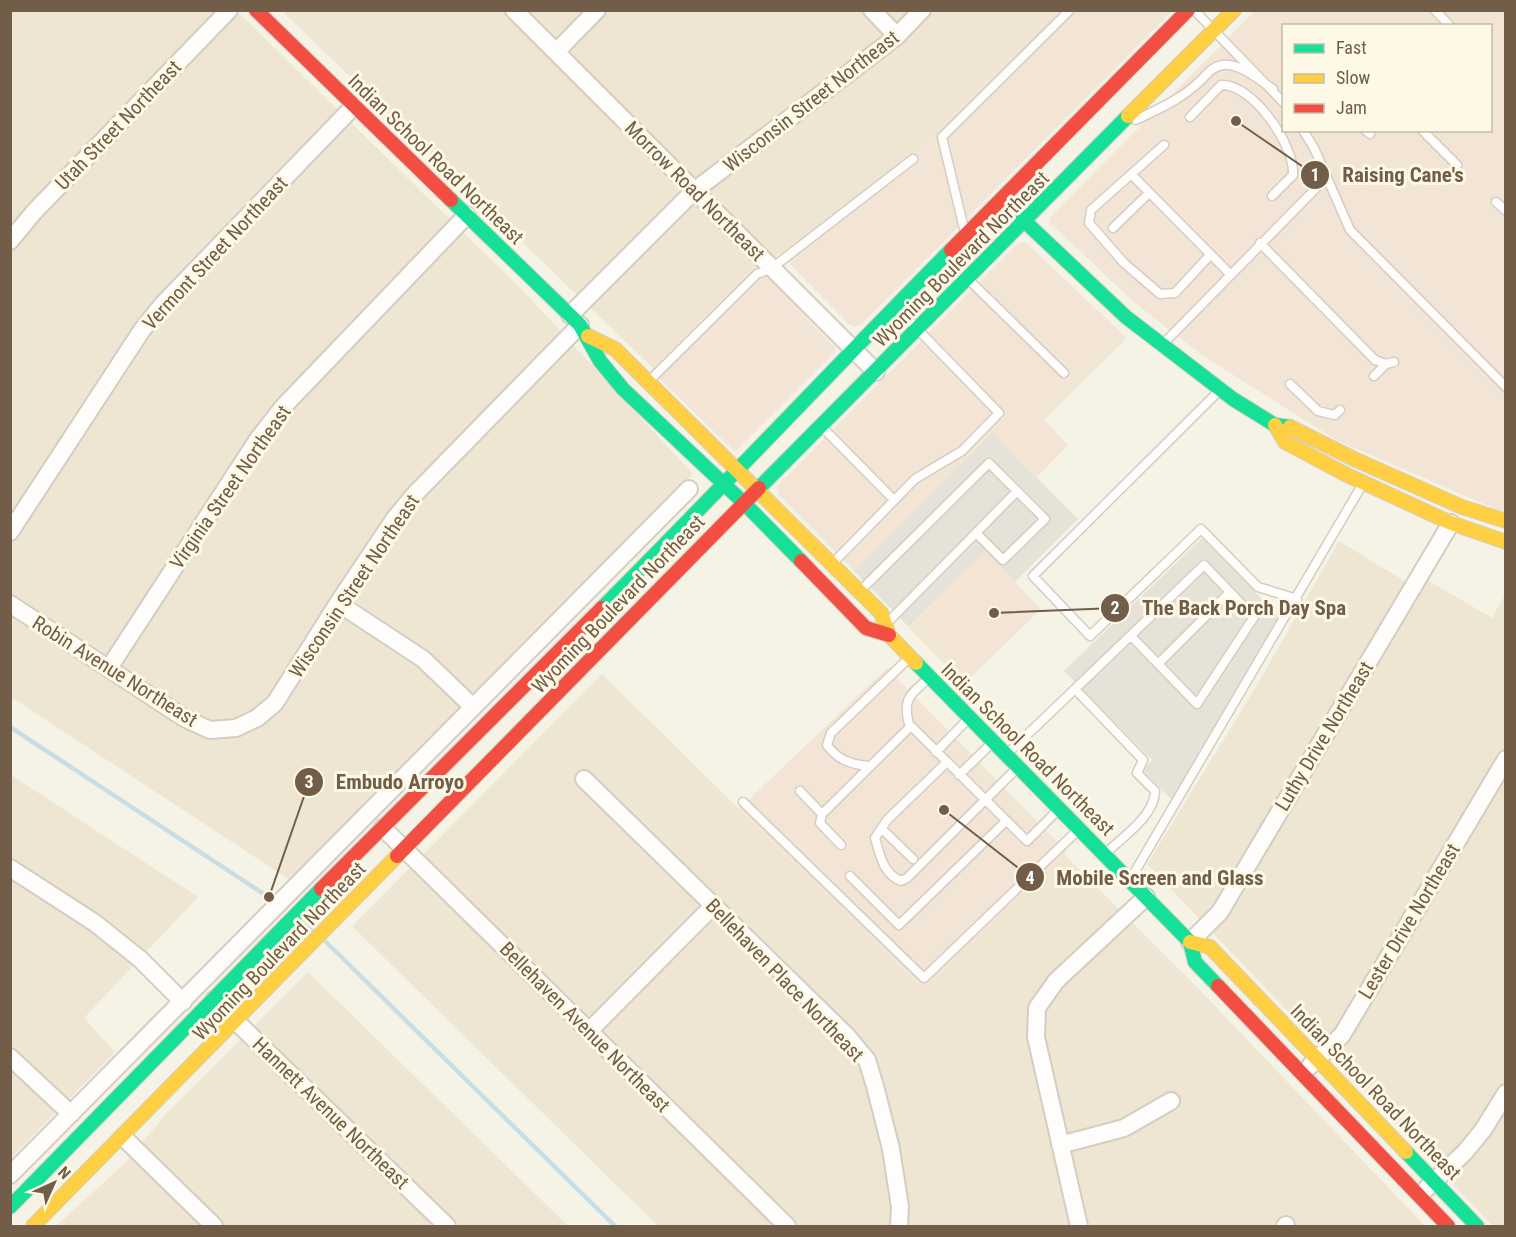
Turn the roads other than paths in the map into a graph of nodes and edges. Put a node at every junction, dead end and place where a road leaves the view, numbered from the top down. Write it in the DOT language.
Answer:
graph roads {
  1 [pos="229,10"];
  2 [pos="256,10"];
  3 [pos="514,10"];
  4 [pos="597,10"];
  5 [pos="872,10"];
  6 [pos="922,10"];
  7 [pos="1070,10"];
  8 [pos="1188,10"];
  9 [pos="1194,10"];
  10 [pos="1234,10"];
  11 [pos="1435,10"];
  12 [pos="1448,24"];
  13 [pos="1214,30"];
  14 [pos="897,36"];
  15 [pos="556,52"];
  16 [pos="1273,89"];
  17 [pos="1282,100"];
  18 [pos="354,106"];
  19 [pos="1190,117"];
  20 [pos="1114,132"];
  21 [pos="1304,132"];
  22 [pos="1424,132"];
  23 [pos="1164,145"];
  24 [pos="913,159"];
  25 [pos="1457,165"];
  26 [pos="1131,174"];
  27 [pos="1326,178"];
  28 [pos="694,191"];
  29 [pos="1149,193"];
  30 [pos="1272,196"];
  31 [pos="1003,199"];
  32 [pos="1496,202"];
  33 [pos="1506,212"];
  34 [pos="467,215"];
  35 [pos="1026,222"];
  36 [pos="1113,228"];
  37 [pos="965,237"];
  38 [pos="10,241"];
  39 [pos="1260,243"];
  40 [pos="1210,255"];
  41 [pos="771,268"];
  42 [pos="1230,274"];
  43 [pos="969,280"];
  44 [pos="896,306"];
  45 [pos="579,326"];
  46 [pos="918,330"];
  47 [pos="1162,345"];
  48 [pos="853,349"];
  49 [pos="876,372"];
  50 [pos="1064,373"];
  51 [pos="1374,376"];
  52 [pos="648,382"];
  53 [pos="1290,384"];
  54 [pos="1506,387"];
  55 [pos="1221,390"];
  56 [pos="1340,410"];
  57 [pos="1275,424"];
  58 [pos="822,427"];
  59 [pos="739,471"];
  60 [pos="1365,483"];
  61 [pos="723,485"];
  62 [pos="689,489"];
  63 [pos="759,490"];
  64 [pos="1017,491"];
  65 [pos="894,500"];
  66 [pos="744,503"];
  67 [pos="1504,518"];
  68 [pos="1451,523"];
  69 [pos="10,532"];
  70 [pos="976,533"];
  71 [pos="1506,542"];
  72 [pos="832,564"];
  73 [pos="859,592"];
  74 [pos="1230,592"];
  75 [pos="1297,599"];
  76 [pos="338,603"];
  77 [pos="10,604"];
  78 [pos="887,630"];
  79 [pos="1131,636"];
  80 [pos="910,657"];
  81 [pos="1158,664"];
  82 [pos="109,668"];
  83 [pos="930,677"];
  84 [pos="1076,689"];
  85 [pos="473,707"];
  86 [pos="970,717"];
  87 [pos="256,718"];
  88 [pos="910,726"];
  89 [pos="994,742"];
  90 [pos="936,752"];
  91 [pos="1006,755"];
  92 [pos="1506,759"];
  93 [pos="947,762"];
  94 [pos="868,766"];
  95 [pos="1018,767"];
  96 [pos="960,775"];
  97 [pos="584,779"];
  98 [pos="801,791"];
  99 [pos="986,800"];
  100 [pos="743,802"];
  101 [pos="1060,809"];
  102 [pos="822,814"];
  103 [pos="1006,821"];
  104 [pos="383,828"];
  105 [pos="882,829"];
  106 [pos="1079,829"];
  107 [pos="841,845"];
  108 [pos="405,850"];
  109 [pos="1104,854"];
  110 [pos="913,859"];
  111 [pos="10,868"];
  112 [pos="850,876"];
  113 [pos="1130,880"];
  114 [pos="1146,897"];
  115 [pos="713,906"];
  116 [pos="1190,942"];
  117 [pos="214,1000"];
  118 [pos="183,1002"];
  119 [pos="237,1021"];
  120 [pos="589,1031"];
  121 [pos="10,1057"];
  122 [pos="1318,1059"];
  123 [pos="1302,1074"];
  124 [pos="1506,1093"];
  125 [pos="1171,1101"];
  126 [pos="71,1114"];
  127 [pos="123,1137"];
  128 [pos="1060,1145"];
  129 [pos="10,1175"];
  130 [pos="1434,1180"];
  131 [pos="1419,1197"];
  132 [pos="10,1207"];
  133 [pos="33,1227"];
  134 [pos="214,1227"];
  135 [pos="447,1227"];
  136 [pos="787,1227"];
  137 [pos="899,1227"];
  138 [pos="1079,1227"];
  139 [pos="1448,1227"];
  140 [pos="1477,1227"];
  1 -- 38 [label="street, Utah Street Northeast"];
  2 -- 18 [label="street, Indian School Road Northeast"];
  3 -- 15 [label="street, Morrow Road Northeast"];
  4 -- 15 [label="street"];
  5 -- 14 [label="street"];
  6 -- 14 [label="street, Wisconsin Street Northeast"];
  7 -- 37 [label="lane"];
  8 -- 31 [label="street, Wyoming Boulevard Northeast"];
  9 -- 13 [label="lane"];
  10 -- 13 [label="street, Wyoming Boulevard Northeast"];
  11 -- 12 [label="lane"];
  13 -- 16 [label="lane"];
  13 -- 20 [label="street, Wyoming Boulevard Northeast"];
  14 -- 28 [label="street, Wisconsin Street Northeast"];
  15 -- 28 [label="street, Morrow Road Northeast"];
  16 -- 17 [label="lane"];
  16 -- 20 [label="lane"];
  18 -- 34 [label="street, Indian School Road Northeast"];
  18 -- 69 [label="street, Vermont Street Northeast"];
  19 -- 30 [label="lane"];
  20 -- 35 [label="street, Wyoming Boulevard Northeast"];
  21 -- 27 [label="lane"];
  22 -- 25 [label="lane"];
  23 -- 26 [label="lane"];
  24 -- 41 [label="lane"];
  26 -- 29 [label="lane"];
  26 -- 40 [label="lane"];
  27 -- 39 [label="lane"];
  27 -- 54 [label="lane"];
  28 -- 41 [label="street, Morrow Road Northeast"];
  28 -- 45 [label="street, Wisconsin Street Northeast"];
  29 -- 36 [label="lane"];
  29 -- 40 [label="lane"];
  31 -- 35 [label="street"];
  31 -- 37 [label="street, Wyoming Boulevard Northeast"];
  32 -- 33 [label="lane"];
  34 -- 45 [label="street, Indian School Road Northeast"];
  34 -- 82 [label="street, Virginia Street Northeast"];
  35 -- 43 [label="street, Wyoming Boulevard Northeast"];
  35 -- 47 [label="street"];
  37 -- 44 [label="street, Wyoming Boulevard Northeast"];
  39 -- 42 [label="lane"];
  39 -- 51 [label="lane"];
  40 -- 42 [label="lane"];
  41 -- 48 [label="street, Morrow Road Northeast"];
  41 -- 52 [label="lane"];
  42 -- 47 [label="lane"];
  43 -- 46 [label="street, Wyoming Boulevard Northeast"];
  43 -- 50 [label="lane"];
  44 -- 46 [label="lane"];
  44 -- 48 [label="street, Wyoming Boulevard Northeast"];
  45 -- 52 [label="street, Indian School Road Northeast"];
  45 -- 61 [label="street, Indian School Road Northeast"];
  45 -- 76 [label="street, Wisconsin Street Northeast"];
  46 -- 49 [label="street, Wyoming Boulevard Northeast"];
  46 -- 65 [label="lane"];
  47 -- 55 [label="street"];
  48 -- 49 [label="street, Morrow Road Northeast"];
  48 -- 59 [label="street, Wyoming Boulevard Northeast"];
  49 -- 58 [label="street, Wyoming Boulevard Northeast"];
  52 -- 59 [label="street, Indian School Road Northeast"];
  53 -- 56 [label="lane"];
  55 -- 57 [label="street"];
  55 -- 75 [label="lane"];
  57 -- 60 [label="street"];
  57 -- 67 [label="street"];
  58 -- 63 [label="street, Wyoming Boulevard Northeast"];
  58 -- 65 [label="lane"];
  59 -- 61 [label="street, Wyoming Boulevard Northeast"];
  59 -- 63 [label="street, Indian School Road Northeast"];
  60 -- 67 [label="street"];
  60 -- 68 [label="street"];
  60 -- 75 [label="lane"];
  61 -- 66 [label="street, Indian School Road Northeast"];
  61 -- 104 [label="street, Wyoming Boulevard Northeast"];
  62 -- 85 [label="street"];
  63 -- 66 [label="street, Wyoming Boulevard Northeast"];
  63 -- 72 [label="street, Indian School Road Northeast"];
  64 -- 70 [label="lane"];
  64 -- 70 [label="lane"];
  64 -- 73 [label="lane"];
  65 -- 72 [label="lane"];
  66 -- 78 [label="street, Indian School Road Northeast"];
  66 -- 108 [label="street, Wyoming Boulevard Northeast"];
  68 -- 71 [label="street"];
  68 -- 116 [label="street, Luthy Drive Northeast"];
  70 -- 78 [label="lane"];
  72 -- 73 [label="street, Indian School Road Northeast"];
  73 -- 78 [label="street, Indian School Road Northeast"];
  74 -- 79 [label="lane"];
  74 -- 81 [label="lane"];
  74 -- 81 [label="lane"];
  75 -- 113 [label="lane"];
  76 -- 85 [label="street"];
  76 -- 87 [label="street, Wisconsin Street Northeast"];
  77 -- 82 [label="street, Robin Avenue Northeast"];
  78 -- 80 [label="street, Indian School Road Northeast"];
  79 -- 81 [label="lane"];
  79 -- 84 [label="lane"];
  80 -- 83 [label="street, Indian School Road Northeast"];
  80 -- 94 [label="lane"];
  82 -- 87 [label="street, Robin Avenue Northeast"];
  83 -- 86 [label="street, Indian School Road Northeast"];
  83 -- 88 [label="lane"];
  84 -- 91 [label="lane"];
  84 -- 109 [label="lane"];
  85 -- 118 [label="street"];
  86 -- 89 [label="street, Indian School Road Northeast"];
  86 -- 90 [label="lane"];
  88 -- 90 [label="lane"];
  88 -- 94 [label="lane"];
  89 -- 91 [label="street, Indian School Road Northeast"];
  89 -- 96 [label="lane"];
  90 -- 93 [label="lane"];
  91 -- 95 [label="street, Indian School Road Northeast"];
  92 -- 122 [label="street, Lester Drive Northeast"];
  93 -- 96 [label="lane"];
  93 -- 105 [label="lane"];
  94 -- 102 [label="lane"];
  95 -- 99 [label="lane"];
  95 -- 101 [label="street, Indian School Road Northeast"];
  96 -- 99 [label="lane"];
  97 -- 115 [label="street, Bellehaven Place Northeast"];
  98 -- 102 [label="lane"];
  99 -- 103 [label="lane"];
  99 -- 105 [label="lane"];
  100 -- 106 [label="lane"];
  101 -- 103 [label="lane"];
  101 -- 106 [label="street, Indian School Road Northeast"];
  102 -- 107 [label="lane"];
  103 -- 112 [label="lane"];
  104 -- 108 [label="street, Bellehaven Avenue Northeast"];
  104 -- 117 [label="street, Wyoming Boulevard Northeast"];
  105 -- 110 [label="lane"];
  106 -- 109 [label="street, Indian School Road Northeast"];
  108 -- 119 [label="street, Wyoming Boulevard Northeast"];
  108 -- 120 [label="street, Bellehaven Avenue Northeast"];
  109 -- 113 [label="street, Indian School Road Northeast"];
  111 -- 118 [label="street"];
  113 -- 114 [label="street, Indian School Road Northeast"];
  114 -- 116 [label="street, Indian School Road Northeast"];
  114 -- 128 [label="street"];
  115 -- 120 [label="street"];
  115 -- 137 [label="street, Bellehaven Place Northeast"];
  116 -- 122 [label="street, Indian School Road Northeast"];
  116 -- 123 [label="street, Indian School Road Northeast"];
  117 -- 119 [label="street, Hannett Avenue Northeast"];
  117 -- 132 [label="street, Wyoming Boulevard Northeast"];
  118 -- 126 [label="street"];
  119 -- 127 [label="street, Wyoming Boulevard Northeast"];
  119 -- 135 [label="street, Hannett Avenue Northeast"];
  120 -- 136 [label="street, Bellehaven Avenue Northeast"];
  121 -- 126 [label="street"];
  122 -- 123 [label="street, Lester Drive Northeast"];
  122 -- 130 [label="street, Indian School Road Northeast"];
  123 -- 131 [label="street, Indian School Road Northeast"];
  124 -- 130 [label="street"];
  125 -- 128 [label="street"];
  126 -- 129 [label="street"];
  127 -- 133 [label="street, Wyoming Boulevard Northeast"];
  127 -- 134 [label="street"];
  128 -- 138 [label="street"];
  130 -- 131 [label="street"];
  130 -- 140 [label="street, Indian School Road Northeast"];
  131 -- 139 [label="street, Indian School Road Northeast"];
}
